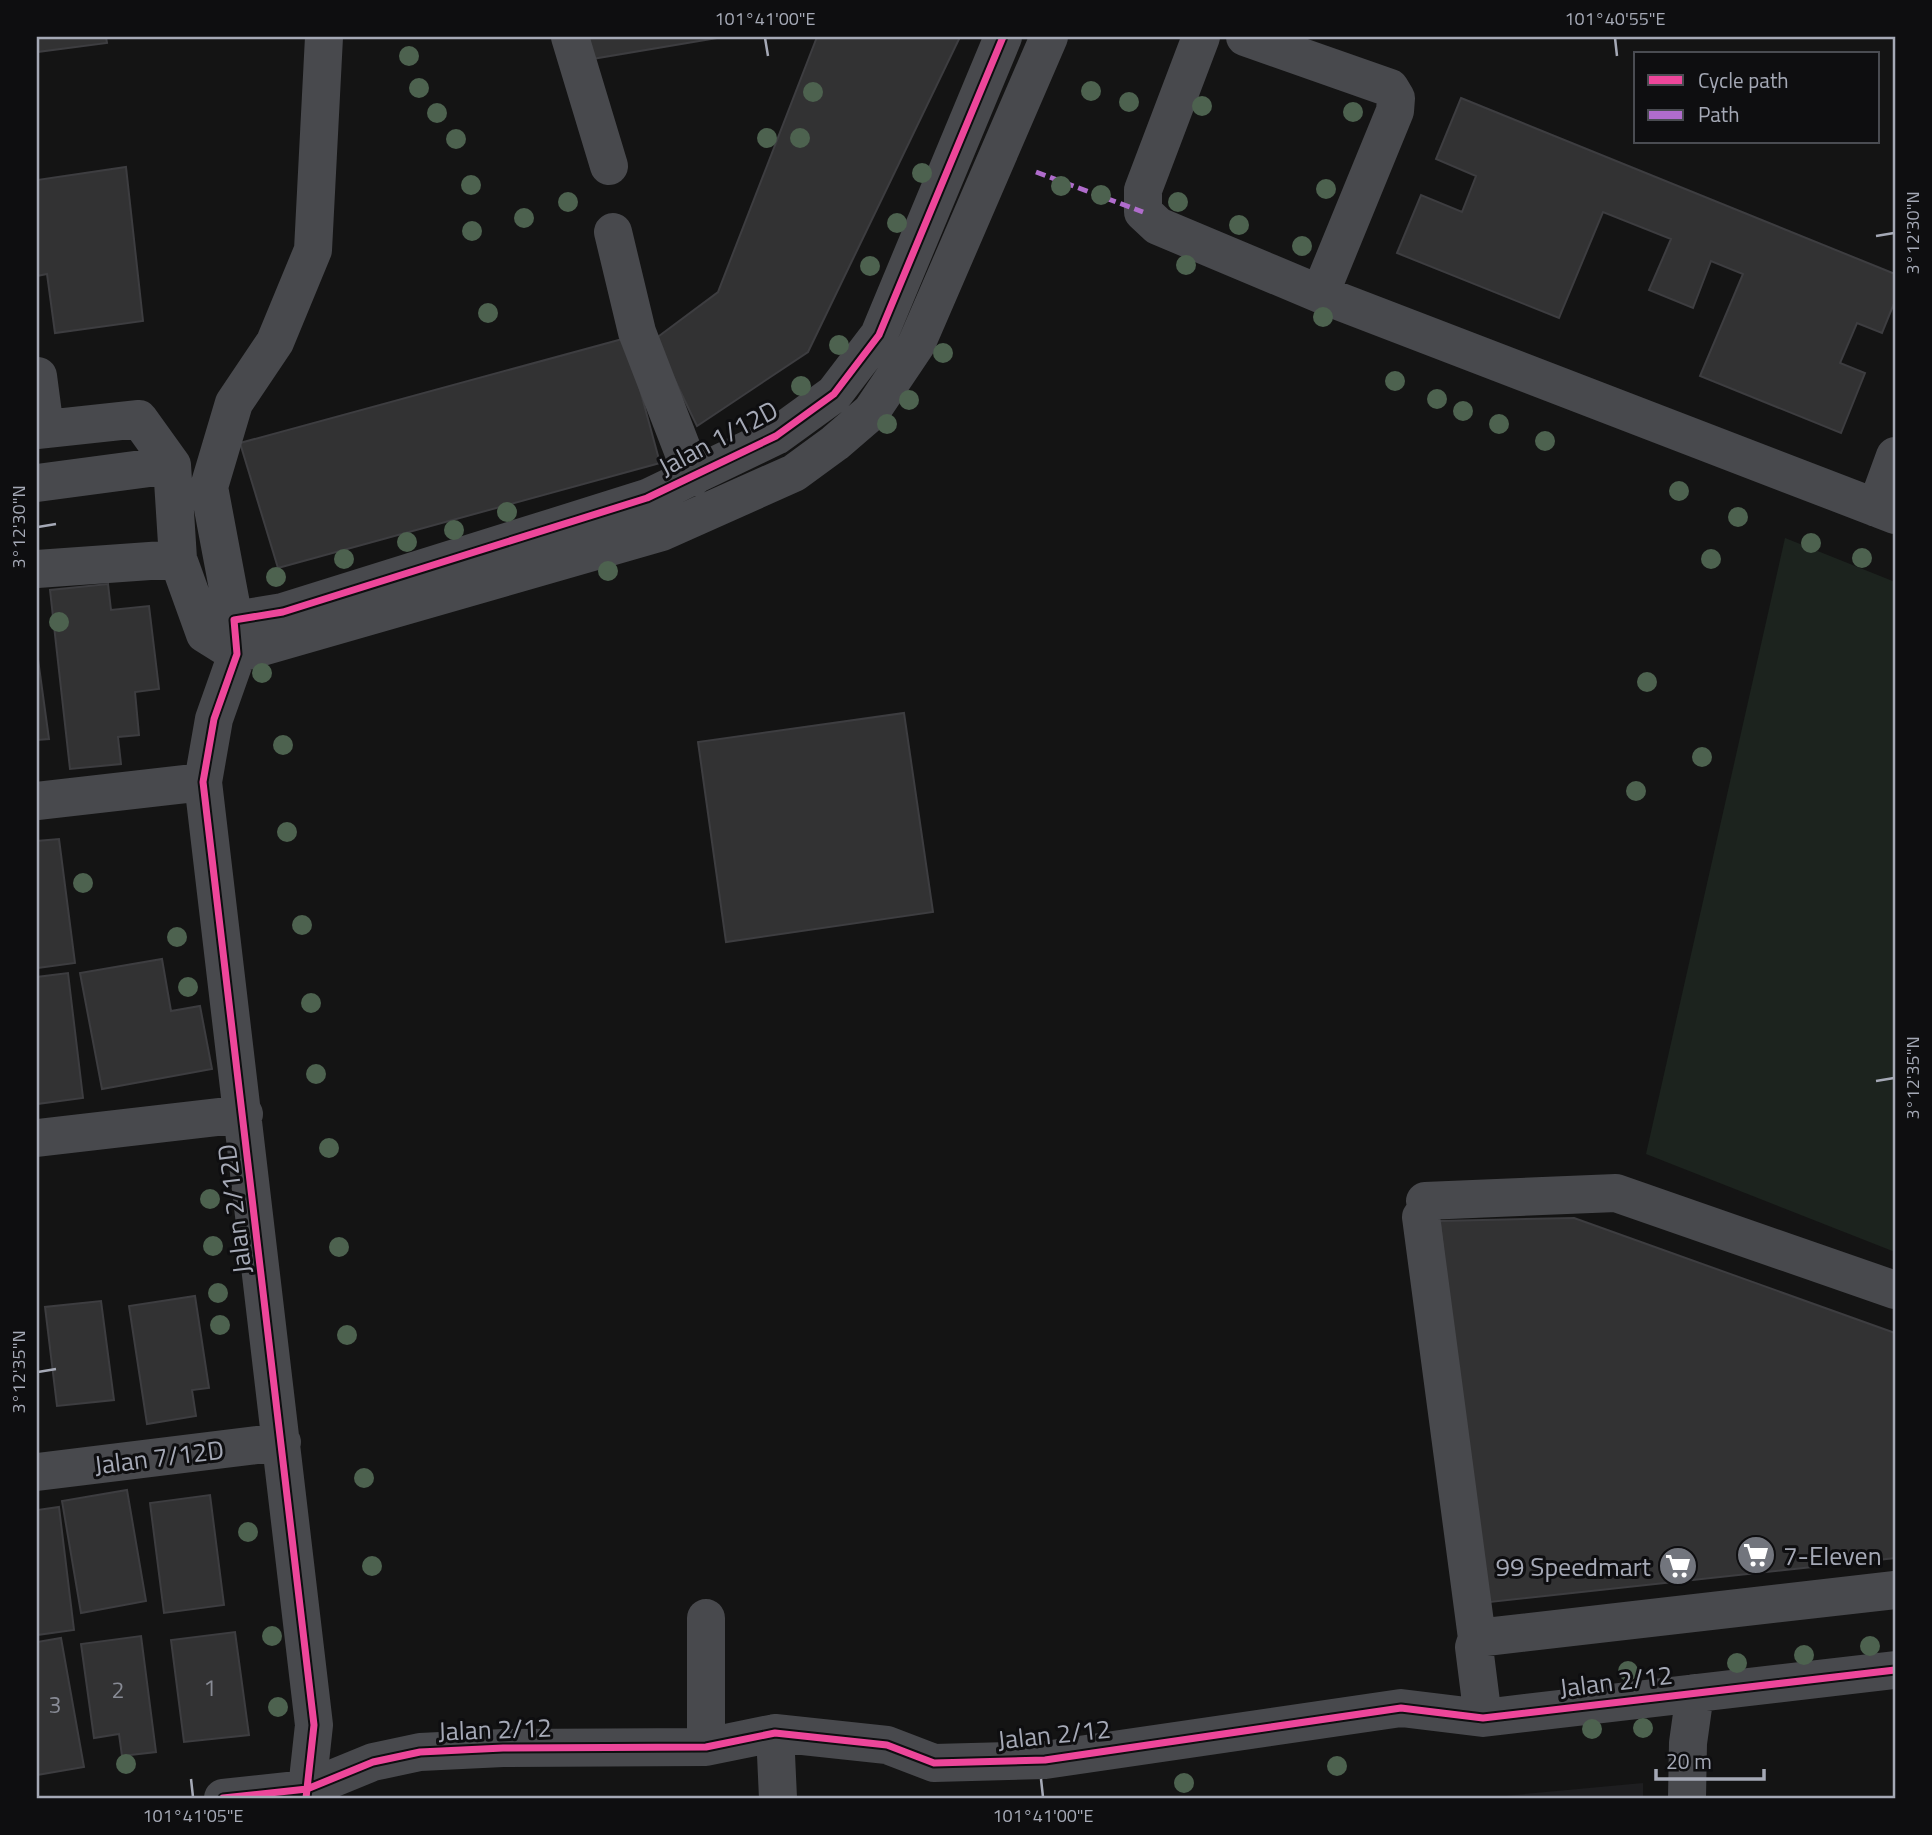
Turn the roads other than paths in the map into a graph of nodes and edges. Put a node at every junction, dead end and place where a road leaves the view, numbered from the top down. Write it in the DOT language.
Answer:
graph roads {
  1 [pos="324,37"];
  2 [pos="570,37"];
  3 [pos="1003,37"];
  4 [pos="1049,37"];
  5 [pos="1201,37"];
  6 [pos="1245,37"];
  7 [pos="609,166"];
  8 [pos="613,232"];
  9 [pos="1320,294"];
  10 [pos="38,376"];
  11 [pos="41,430"];
  12 [pos="1895,456"];
  13 [pos="172,465"];
  14 [pos="692,477"];
  15 [pos="37,484"];
  16 [pos="1886,512"];
  17 [pos="178,559"];
  18 [pos="37,569"];
  19 [pos="225,636"];
  20 [pos="204,782"];
  21 [pos="37,801"];
  22 [pos="244,1114"];
  23 [pos="37,1138"];
  24 [pos="1895,1290"];
  25 [pos="282,1443"];
  26 [pos="37,1472"];
  27 [pos="1895,1590"];
  28 [pos="706,1618"];
  29 [pos="1477,1638"];
  30 [pos="1895,1670"];
  31 [pos="1695,1693"];
  32 [pos="1483,1718"];
  33 [pos="775,1733"];
  34 [pos="706,1747"];
  35 [pos="307,1793"];
  36 [pos="223,1798"];
  37 [pos="778,1798"];
  38 [pos="1687,1798"];
  1 -- 19 [label="street"];
  2 -- 7 [label="street"];
  3 -- 14 [label="street, Jalan 1/12D"];
  4 -- 19 [label="street"];
  5 -- 9 [label="street"];
  6 -- 9 [label="street"];
  8 -- 14 [label="street"];
  9 -- 16 [label="street"];
  10 -- 11 [label="street"];
  11 -- 13 [label="street"];
  12 -- 16 [label="street"];
  13 -- 15 [label="street"];
  13 -- 17 [label="street"];
  14 -- 19 [label="street, Jalan 1/12D"];
  17 -- 18 [label="street"];
  17 -- 19 [label="street"];
  19 -- 20 [label="street, Jalan 2/12D"];
  20 -- 21 [label="street"];
  20 -- 22 [label="street, Jalan 2/12D"];
  22 -- 23 [label="street"];
  22 -- 25 [label="street, Jalan 2/12D"];
  24 -- 29 [label="street"];
  25 -- 26 [label="street, Jalan 7/12D"];
  25 -- 35 [label="street, Jalan 2/12D"];
  27 -- 29 [label="street"];
  28 -- 34 [label="street"];
  29 -- 32 [label="street"];
  30 -- 31 [label="street, Jalan 2/12"];
  31 -- 32 [label="street, Jalan 2/12"];
  31 -- 38 [label="street"];
  32 -- 33 [label="street, Jalan 2/12"];
  33 -- 34 [label="street, Jalan 2/12"];
  33 -- 37 [label="street"];
  34 -- 35 [label="street, Jalan 2/12"];
  35 -- 36 [label="street, Jalan 2/12"];
}
